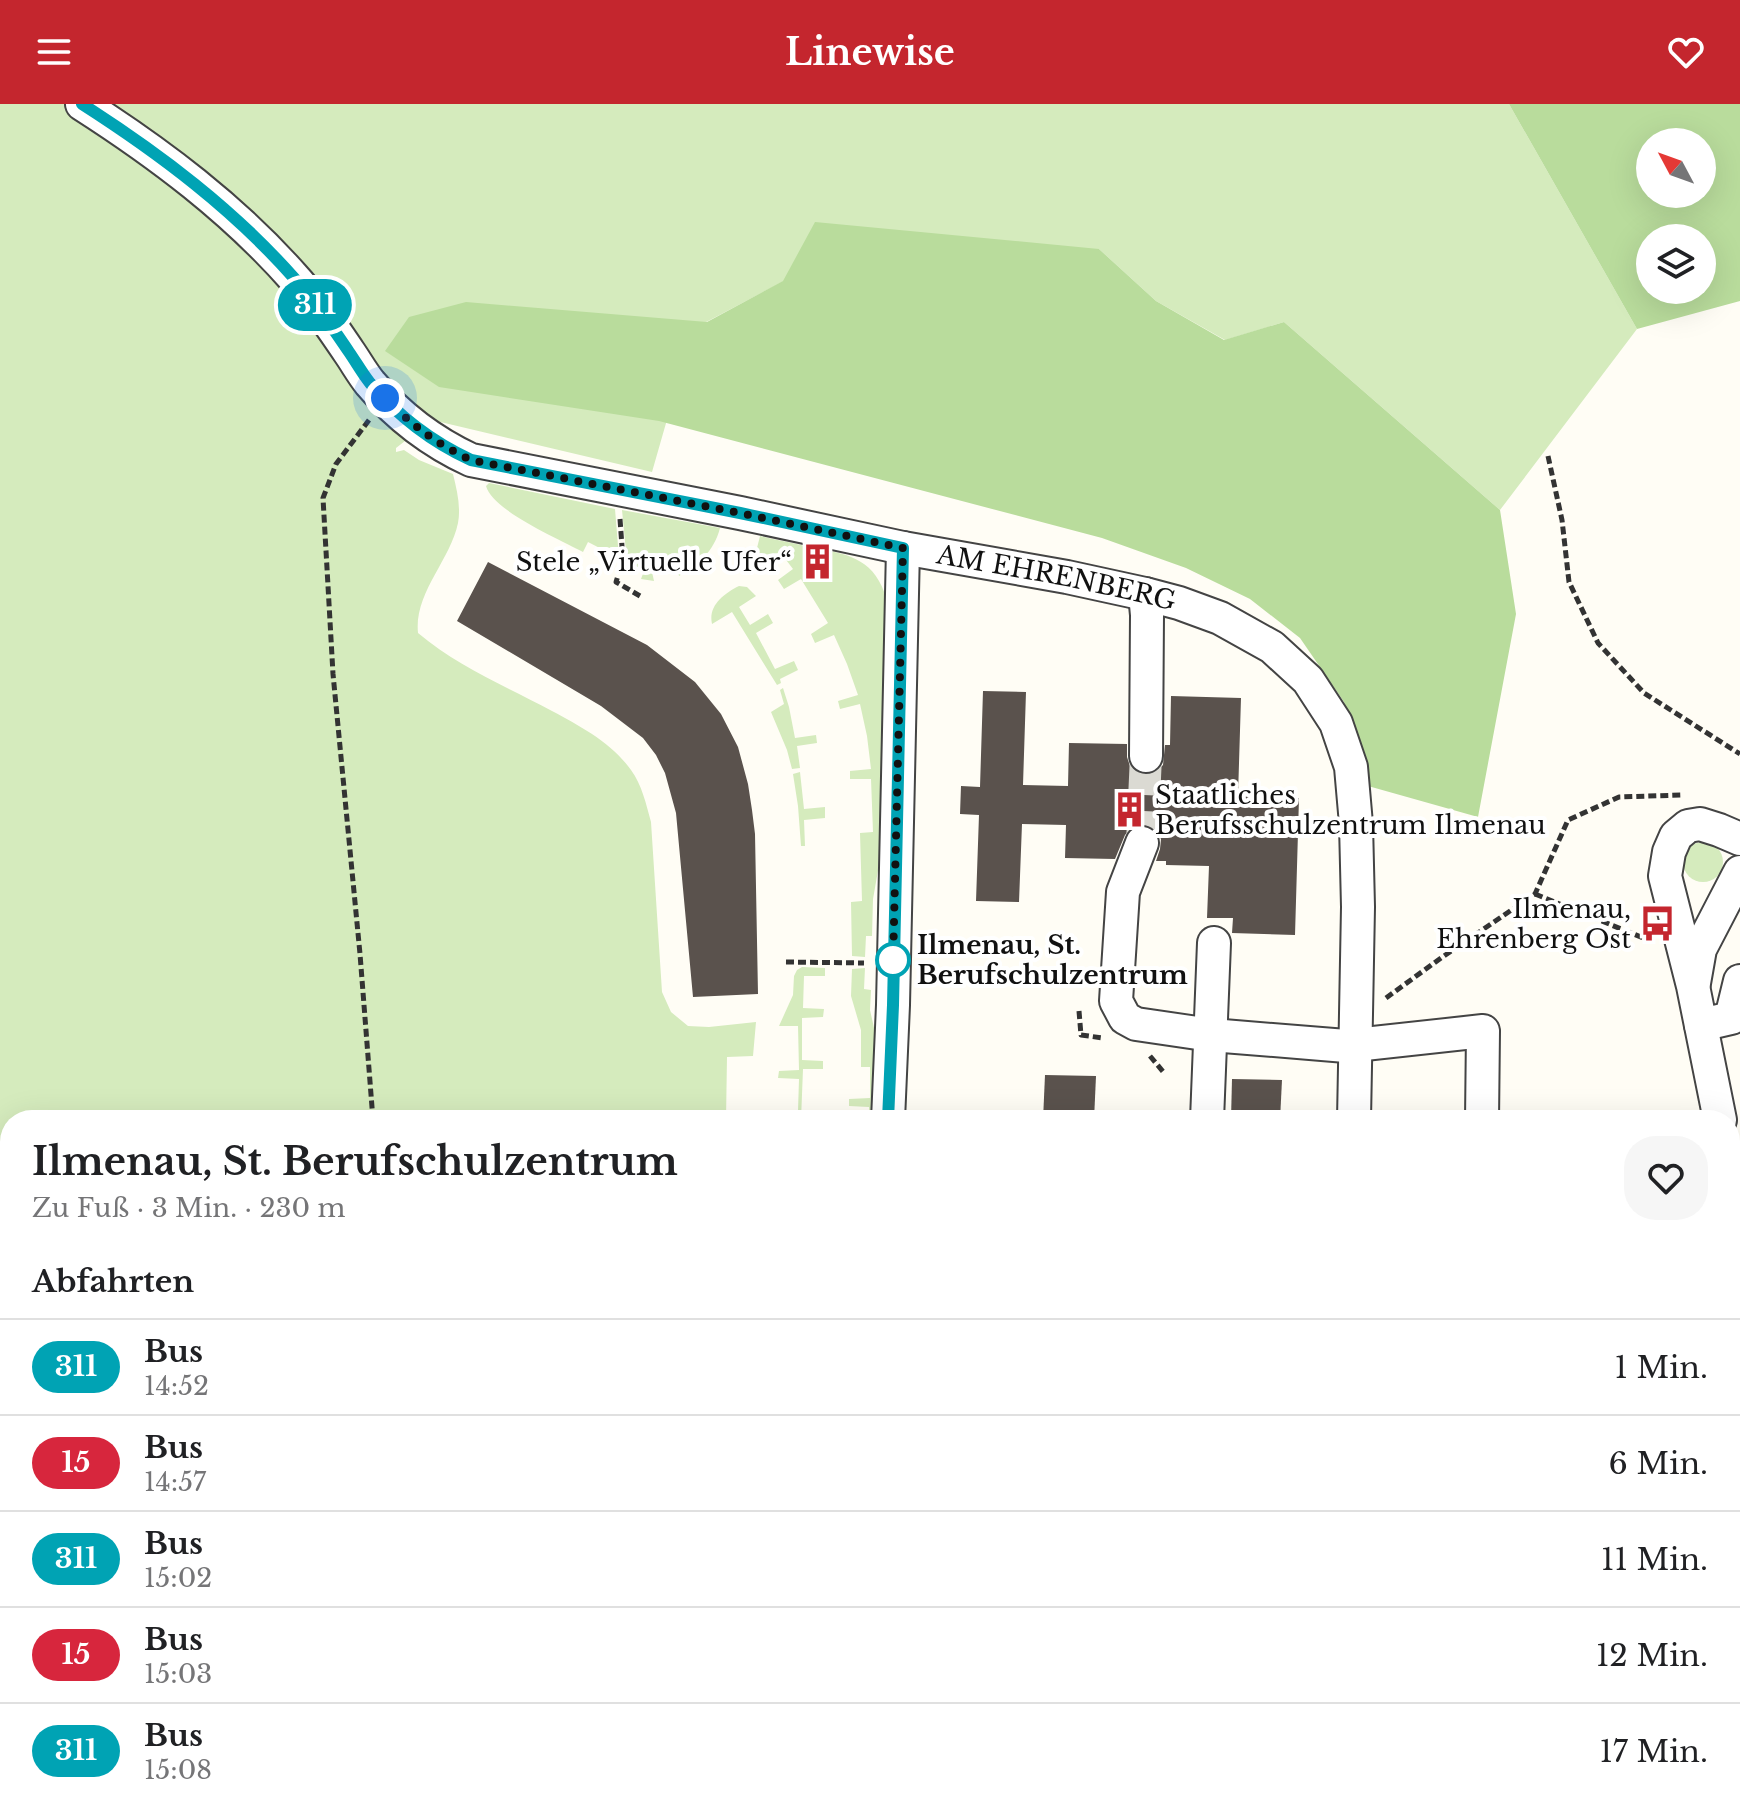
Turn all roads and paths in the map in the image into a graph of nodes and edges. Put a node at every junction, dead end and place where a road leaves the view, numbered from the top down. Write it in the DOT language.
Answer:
graph roads {
  1 [pos="82,104"];
  2 [pos="372,415"];
  3 [pos="1548,456"];
  4 [pos="619,506"];
  5 [pos="903,548"];
  6 [pos="1145,594"];
  7 [pos="640,596"];
  8 [pos="1740,754"];
  9 [pos="1146,756"];
  10 [pos="1730,834"];
  11 [pos="1142,843"];
  12 [pos="1740,872"];
  13 [pos="1535,894"];
  14 [pos="1678,932"];
  15 [pos="1214,943"];
  16 [pos="786,962"];
  17 [pos="864,963"];
  18 [pos="1740,981"];
  19 [pos="1693,986"];
  20 [pos="1701,1025"];
  21 [pos="1355,1033"];
  22 [pos="1211,1035"];
  23 [pos="372,1110"];
  24 [pos="888,1110"];
  25 [pos="1207,1110"];
  26 [pos="1354,1110"];
  27 [pos="1482,1110"];
  28 [pos="1718,1110"];
  1 -- 5 [label="street"];
  2 -- 23 [label="path"];
  3 -- 8 [label="path"];
  4 -- 7 [label="path"];
  5 -- 6 [label="street, AM EHRENBERG"];
  5 -- 24 [label="street, AM EHRENBERG"];
  6 -- 9 [label="street"];
  6 -- 21 [label="street, AM EHRENBERG"];
  10 -- 13 [label="path"];
  10 -- 14 [label="street"];
  11 -- 22 [label="street"];
  12 -- 19 [label="street"];
  13 -- 14 [label="path"];
  13 -- 21 [label="path"];
  14 -- 19 [label="street"];
  15 -- 22 [label="street"];
  16 -- 17 [label="path"];
  18 -- 20 [label="street"];
  19 -- 20 [label="street"];
  20 -- 28 [label="street"];
  21 -- 22 [label="street"];
  21 -- 26 [label="street, AM EHRENBERG"];
  21 -- 27 [label="street"];
  22 -- 25 [label="street"];
}
